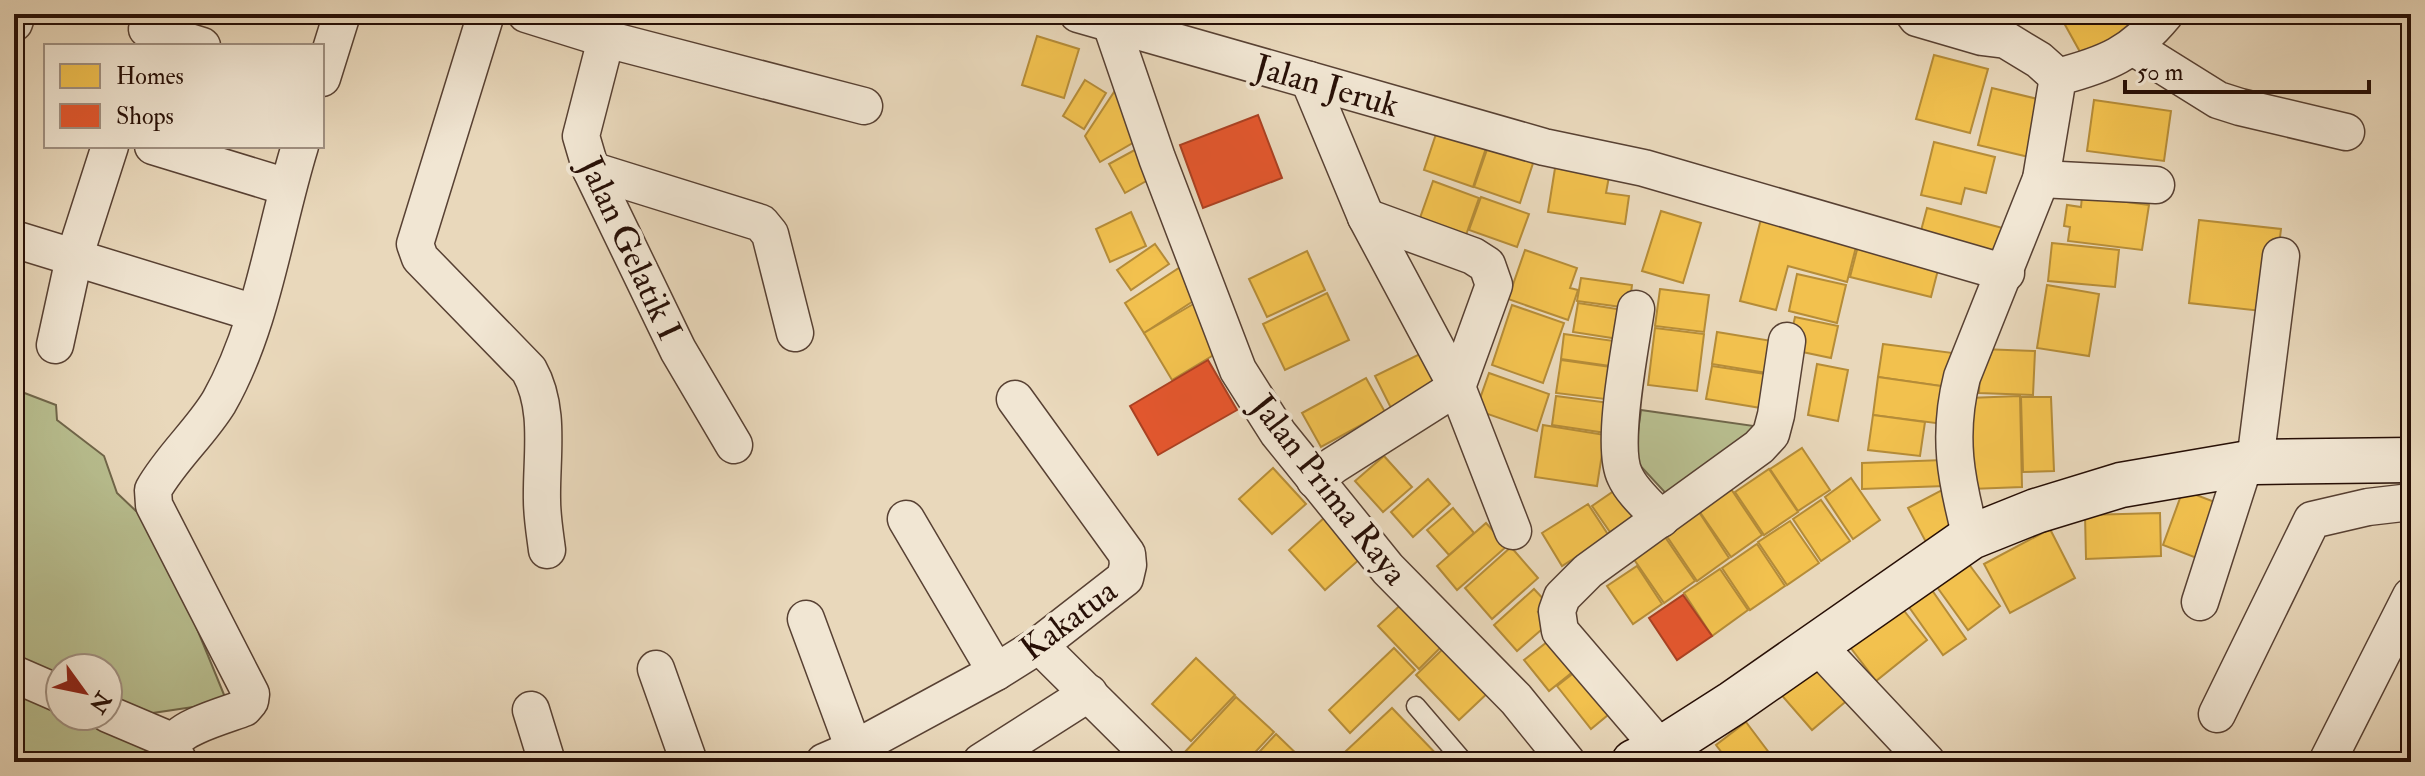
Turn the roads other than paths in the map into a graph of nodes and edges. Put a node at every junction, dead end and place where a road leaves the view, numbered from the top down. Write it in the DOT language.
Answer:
graph roads {
  1 [pos="17,14"];
  2 [pos="342,14"];
  3 [pos="486,14"];
  4 [pos="526,14"];
  5 [pos="1914,14"];
  6 [pos="2165,14"];
  7 [pos="1101,17"];
  8 [pos="14,23"];
  9 [pos="147,30"];
  10 [pos="606,39"];
  11 [pos="195,44"];
  12 [pos="2133,47"];
  13 [pos="324,72"];
  14 [pos="2058,77"];
  15 [pos="1309,80"];
  16 [pos="864,106"];
  17 [pos="2346,132"];
  18 [pos="109,148"];
  19 [pos="160,148"];
  20 [pos="299,148"];
  21 [pos="591,170"];
  22 [pos="2041,179"];
  23 [pos="2156,185"];
  24 [pos="287,187"];
  25 [pos="1366,217"];
  26 [pos="14,239"];
  27 [pos="2281,256"];
  28 [pos="74,258"];
  29 [pos="2006,273"];
  30 [pos="1636,309"];
  31 [pos="255,313"];
  32 [pos="795,333"];
  33 [pos="1787,341"];
  34 [pos="55,345"];
  35 [pos="1457,387"];
  36 [pos="1015,399"];
  37 [pos="734,445"];
  38 [pos="2411,460"];
  39 [pos="2249,464"];
  40 [pos="1315,480"];
  41 [pos="2411,502"];
  42 [pos="906,519"];
  43 [pos="1661,519"];
  44 [pos="1513,531"];
  45 [pos="1971,537"];
  46 [pos="547,550"];
  47 [pos="2411,596"];
  48 [pos="2200,602"];
  49 [pos="806,619"];
  50 [pos="1039,645"];
  51 [pos="1818,646"];
  52 [pos="656,669"];
  53 [pos="996,672"];
  54 [pos="14,674"];
  55 [pos="44,687"];
  56 [pos="1089,693"];
  57 [pos="1416,706"];
  58 [pos="531,710"];
  59 [pos="2217,714"];
  60 [pos="124,723"];
  61 [pos="176,752"];
  62 [pos="1647,755"];
  63 [pos="839,756"];
  64 [pos="547,762"];
  65 [pos="689,762"];
  66 [pos="981,762"];
  67 [pos="1157,762"];
  68 [pos="1464,762"];
  69 [pos="1567,762"];
  70 [pos="1927,762"];
  71 [pos="2327,762"];
  1 -- 8 [label="street"];
  2 -- 13 [label="street"];
  3 -- 46 [label="street"];
  4 -- 10 [label="street"];
  5 -- 14 [label="street"];
  6 -- 12 [label="street"];
  7 -- 15 [label="street, Jalan Jeruk"];
  7 -- 40 [label="street, Jalan Prima Raya"];
  9 -- 11 [label="street"];
  10 -- 16 [label="street"];
  10 -- 21 [label="street, Jalan Gelatik I"];
  12 -- 14 [label="street"];
  12 -- 17 [label="street"];
  14 -- 22 [label="street"];
  15 -- 25 [label="street"];
  15 -- 29 [label="street, Jalan Jeruk"];
  18 -- 28 [label="street"];
  19 -- 24 [label="street"];
  20 -- 24 [label="street"];
  21 -- 32 [label="street"];
  21 -- 37 [label="street, Jalan Gelatik I"];
  22 -- 23 [label="street"];
  22 -- 29 [label="street"];
  24 -- 31 [label="street"];
  25 -- 35 [label="street"];
  25 -- 35 [label="street"];
  26 -- 28 [label="street"];
  27 -- 39 [label="street"];
  28 -- 31 [label="street"];
  28 -- 34 [label="street"];
  29 -- 45 [label="street"];
  30 -- 43 [label="street"];
  31 -- 61 [label="street"];
  33 -- 43 [label="street"];
  35 -- 40 [label="street"];
  35 -- 44 [label="street"];
  36 -- 50 [label="street, Kakatua"];
  38 -- 39 [label="street"];
  39 -- 45 [label="street"];
  39 -- 48 [label="street"];
  40 -- 69 [label="street, Jalan Prima Raya"];
  41 -- 59 [label="street"];
  42 -- 53 [label="street"];
  43 -- 62 [label="street"];
  45 -- 51 [label="street"];
  47 -- 71 [label="street"];
  49 -- 63 [label="street"];
  50 -- 53 [label="street, Kakatua"];
  50 -- 56 [label="street"];
  51 -- 62 [label="street"];
  51 -- 70 [label="street"];
  52 -- 65 [label="street"];
  53 -- 63 [label="street, Kakatua"];
  54 -- 55 [label="street"];
  56 -- 66 [label="street"];
  56 -- 67 [label="street"];
  57 -- 68 [label="lane"];
  58 -- 64 [label="street"];
  60 -- 61 [label="street"];
}
